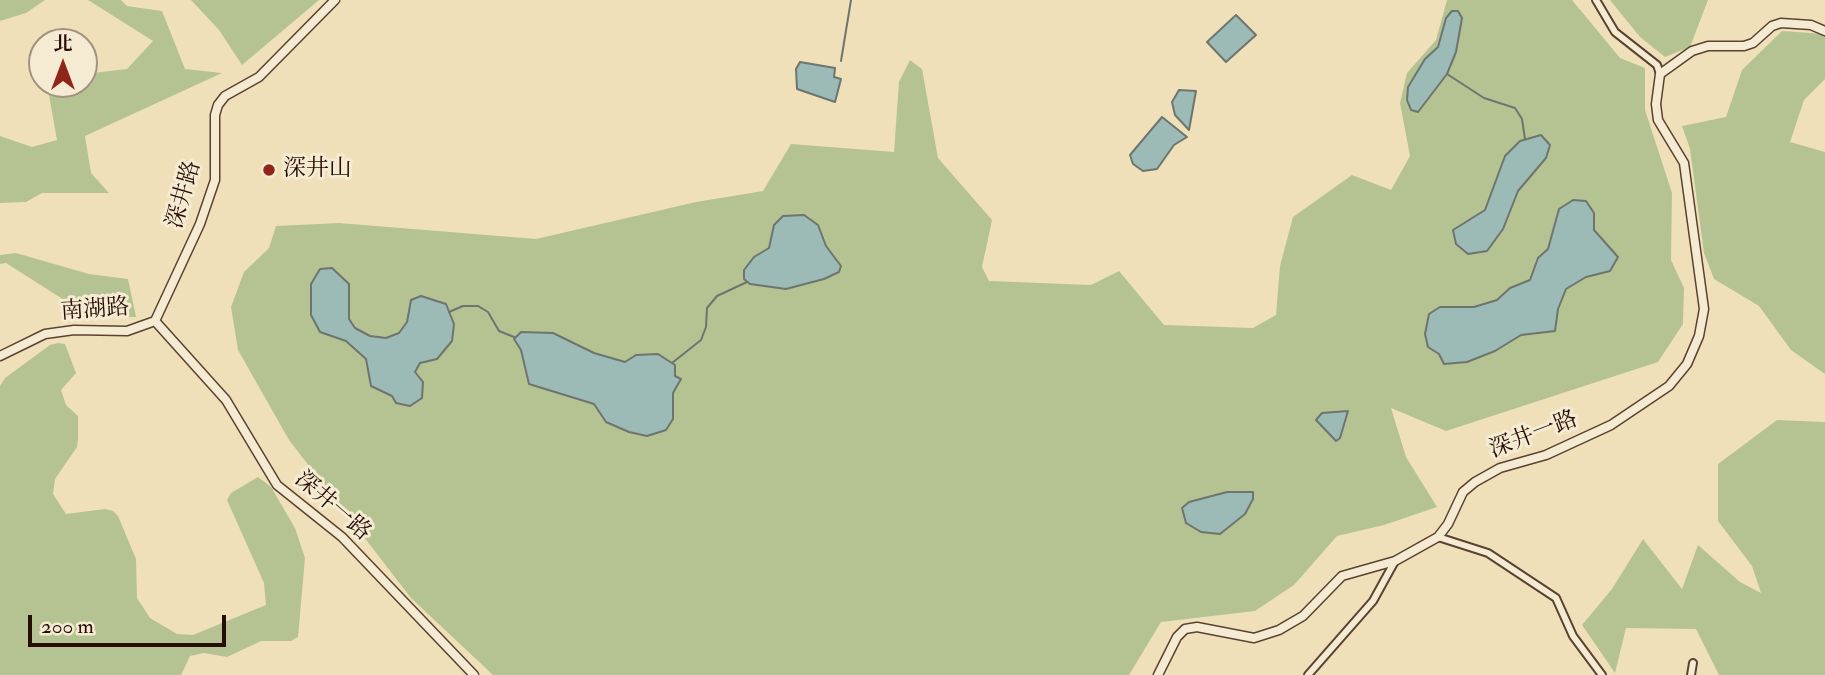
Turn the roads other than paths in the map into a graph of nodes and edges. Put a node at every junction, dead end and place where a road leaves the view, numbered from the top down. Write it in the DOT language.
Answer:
graph roads {
  1 [pos="335,0"];
  2 [pos="1596,0"];
  3 [pos="1825,31"];
  4 [pos="1660,74"];
  5 [pos="155,321"];
  6 [pos="0,356"];
  7 [pos="1438,537"];
  8 [pos="1395,561"];
  9 [pos="1693,663"];
  10 [pos="474,675"];
  11 [pos="1158,675"];
  12 [pos="1308,675"];
  13 [pos="1602,675"];
  14 [pos="1691,675"];
  1 -- 5 [label="street, 深井路"];
  2 -- 4 [label="street"];
  3 -- 4 [label="street"];
  4 -- 7 [label="street, 深井一路"];
  5 -- 6 [label="street, 南湖路"];
  5 -- 10 [label="street, 深井一路"];
  7 -- 8 [label="street, 深井一路"];
  7 -- 13 [label="street"];
  8 -- 11 [label="street, 深井一路"];
  8 -- 12 [label="street"];
  9 -- 14 [label="street"];
}
